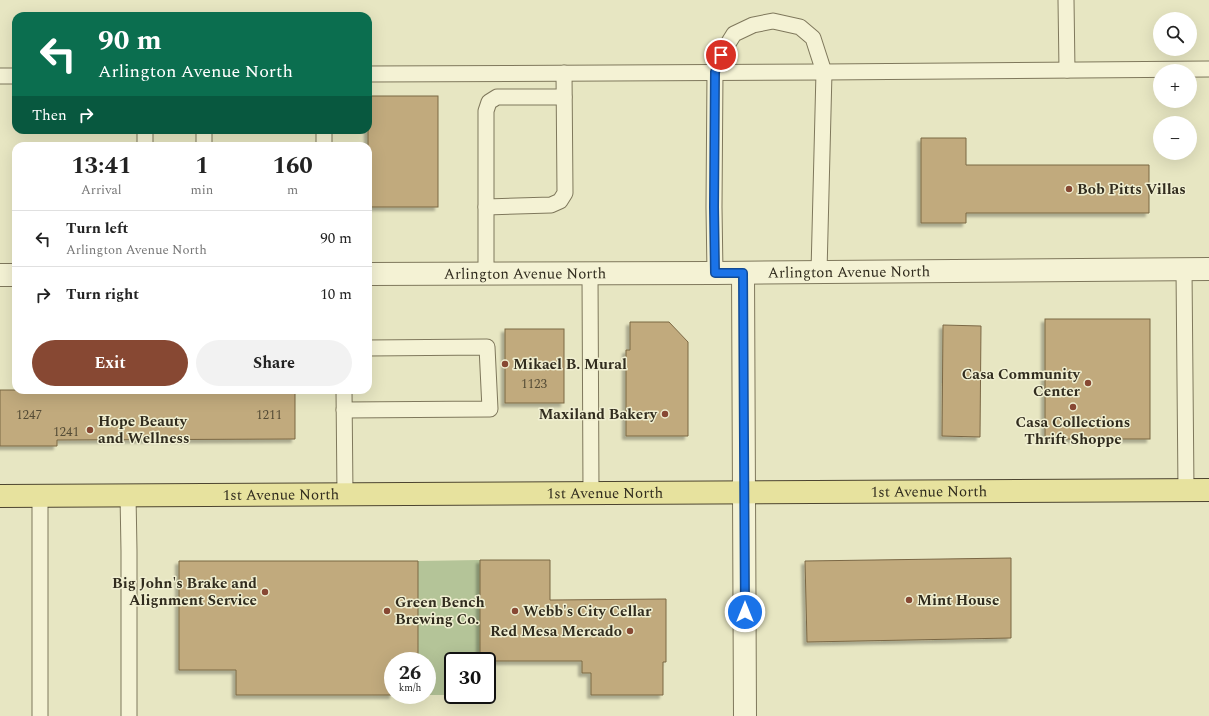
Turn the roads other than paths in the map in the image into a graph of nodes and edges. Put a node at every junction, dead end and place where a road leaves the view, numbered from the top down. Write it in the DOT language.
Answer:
graph roads {
  1 [pos="1066,0"];
  2 [pos="1209,69"];
  3 [pos="1067,70"];
  4 [pos="715,72"];
  5 [pos="824,72"];
  6 [pos="564,73"];
  7 [pos="372,74"];
  8 [pos="0,76"];
  9 [pos="12,76"];
  10 [pos="564,96"];
  11 [pos="486,207"];
  12 [pos="1209,269"];
  13 [pos="1184,270"];
  14 [pos="819,272"];
  15 [pos="715,273"];
  16 [pos="743,273"];
  17 [pos="372,274"];
  18 [pos="486,274"];
  19 [pos="590,274"];
  20 [pos="0,275"];
  21 [pos="12,275"];
  22 [pos="372,348"];
  23 [pos="344,394"];
  24 [pos="344,410"];
  25 [pos="1186,490"];
  26 [pos="1209,490"];
  27 [pos="744,492"];
  28 [pos="591,493"];
  29 [pos="128,495"];
  30 [pos="345,495"];
  31 [pos="0,496"];
  32 [pos="40,496"];
  33 [pos="40,716"];
  34 [pos="128,716"];
  35 [pos="745,716"];
  1 -- 3 [label="lane"];
  2 -- 3 [label="lane"];
  3 -- 5 [label="lane"];
  4 -- 5 [label="lane"];
  4 -- 5 [label="lane"];
  4 -- 6 [label="lane"];
  4 -- 15 [label="lane"];
  5 -- 14 [label="lane"];
  6 -- 7 [label="lane"];
  6 -- 10 [label="lane"];
  8 -- 9 [label="lane"];
  10 -- 11 [label="lane"];
  10 -- 11 [label="lane"];
  11 -- 18 [label="lane"];
  12 -- 13 [label="street, Arlington Avenue North"];
  13 -- 14 [label="street, Arlington Avenue North"];
  13 -- 25 [label="lane"];
  14 -- 16 [label="street, Arlington Avenue North"];
  15 -- 16 [label="street, Arlington Avenue North"];
  15 -- 19 [label="street, Arlington Avenue North"];
  16 -- 27 [label="street"];
  17 -- 18 [label="street, Arlington Avenue North"];
  18 -- 19 [label="street, Arlington Avenue North"];
  19 -- 28 [label="lane"];
  20 -- 21 [label="street"];
  22 -- 24 [label="lane"];
  23 -- 24 [label="lane"];
  24 -- 30 [label="lane"];
  25 -- 26 [label="main road, 1st Avenue North"];
  25 -- 27 [label="main road, 1st Avenue North"];
  27 -- 28 [label="main road, 1st Avenue North"];
  27 -- 35 [label="street"];
  28 -- 30 [label="main road, 1st Avenue North"];
  29 -- 30 [label="main road, 1st Avenue North"];
  29 -- 32 [label="main road, 1st Avenue North"];
  29 -- 34 [label="lane"];
  31 -- 32 [label="main road, 1st Avenue North"];
  32 -- 33 [label="lane"];
}
